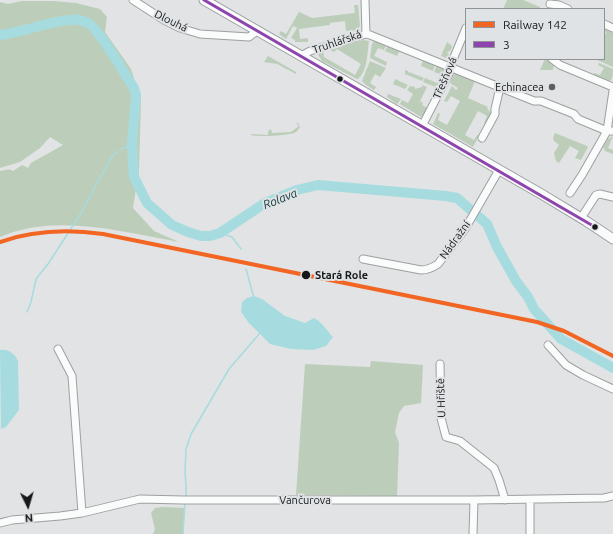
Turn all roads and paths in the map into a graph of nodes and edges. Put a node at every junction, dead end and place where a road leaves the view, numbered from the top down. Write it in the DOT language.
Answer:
graph roads {
  1 [pos="133,0"];
  2 [pos="204,0"];
  3 [pos="365,0"];
  4 [pos="550,4"];
  5 [pos="566,8"];
  6 [pos="465,30"];
  7 [pos="257,31"];
  8 [pos="366,34"];
  9 [pos="301,56"];
  10 [pos="553,60"];
  11 [pos="452,68"];
  12 [pos="500,87"];
  13 [pos="613,87"];
  14 [pos="613,91"];
  15 [pos="422,126"];
  16 [pos="610,131"];
  17 [pos="482,138"];
  18 [pos="499,170"];
  19 [pos="570,193"];
  20 [pos="613,197"];
  21 [pos="581,218"];
  22 [pos="613,239"];
  23 [pos="363,259"];
  24 [pos="548,345"];
  25 [pos="58,349"];
  26 [pos="440,364"];
  27 [pos="613,389"];
  28 [pos="613,496"];
  29 [pos="474,500"];
  30 [pos="505,500"];
  31 [pos="530,500"];
  32 [pos="82,513"];
  33 [pos="0,523"];
  34 [pos="473,534"];
  35 [pos="530,534"];
  1 -- 7 [label="street, Dlouhá"];
  2 -- 7 [label="main road"];
  3 -- 8 [label="street, Truhlářská"];
  4 -- 5 [label="street"];
  6 -- 11 [label="street, Třešňová"];
  7 -- 9 [label="main road"];
  8 -- 9 [label="street, Truhlářská"];
  8 -- 11 [label="street"];
  9 -- 15 [label="main road"];
  10 -- 13 [label="street"];
  11 -- 12 [label="street"];
  11 -- 15 [label="street, Třešňová"];
  12 -- 16 [label="street"];
  12 -- 17 [label="street"];
  14 -- 16 [label="street"];
  15 -- 18 [label="main road"];
  16 -- 19 [label="street"];
  18 -- 21 [label="main road"];
  18 -- 23 [label="street, Nádražní"];
  20 -- 21 [label="street"];
  21 -- 22 [label="main road"];
  24 -- 27 [label="street"];
  25 -- 32 [label="street"];
  26 -- 30 [label="street, U Hřiště"];
  28 -- 31 [label="street, Vančurova"];
  29 -- 30 [label="street, Vančurova"];
  29 -- 32 [label="street, Vančurova"];
  29 -- 34 [label="street"];
  30 -- 31 [label="street, Vančurova"];
  31 -- 35 [label="street"];
  32 -- 33 [label="street, Vančurova"];
}
